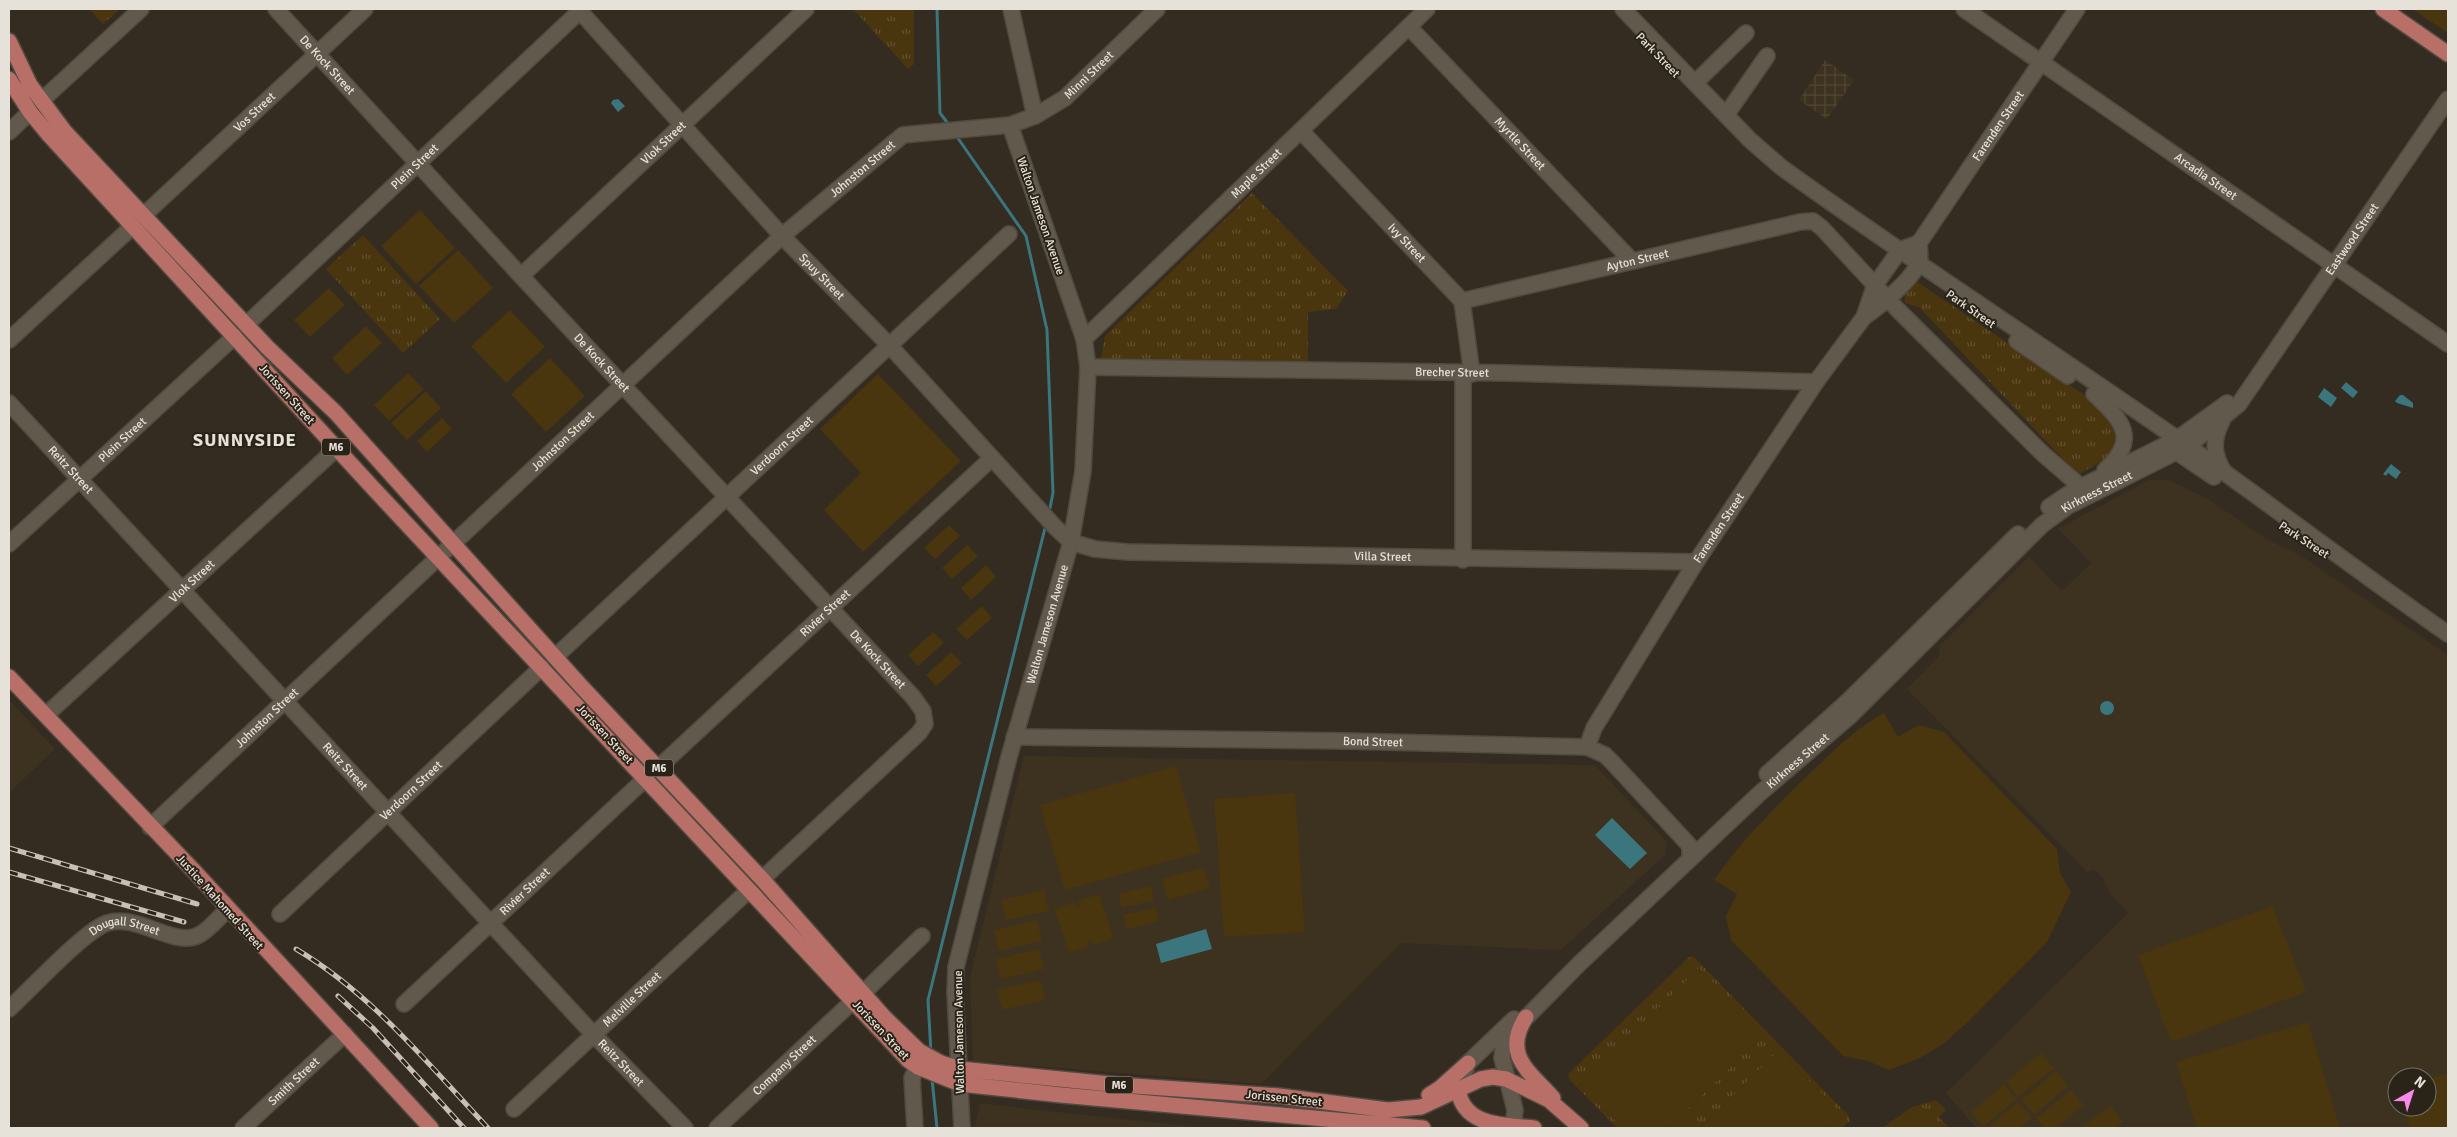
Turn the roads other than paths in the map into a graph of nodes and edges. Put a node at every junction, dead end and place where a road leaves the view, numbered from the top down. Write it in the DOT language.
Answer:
graph roads {
  1 [pos="141,9"];
  2 [pos="276,9"];
  3 [pos="364,9"];
  4 [pos="580,9"];
  5 [pos="806,9"];
  6 [pos="1011,9"];
  7 [pos="1157,9"];
  8 [pos="1427,9"];
  9 [pos="1613,9"];
  10 [pos="1623,9"];
  11 [pos="1964,9"];
  12 [pos="2077,9"];
  13 [pos="2383,9"];
  14 [pos="1636,18"];
  15 [pos="1408,26"];
  16 [pos="1746,33"];
  17 [pos="9,41"];
  18 [pos="317,53"];
  19 [pos="2448,54"];
  20 [pos="1766,56"];
  21 [pos="2041,62"];
  22 [pos="9,79"];
  23 [pos="1695,83"];
  24 [pos="2448,99"];
  25 [pos="41,101"];
  26 [pos="30,112"];
  27 [pos="1726,115"];
  28 [pos="1035,116"];
  29 [pos="683,125"];
  30 [pos="1010,125"];
  31 [pos="1301,131"];
  32 [pos="9,132"];
  33 [pos="418,164"];
  34 [pos="138,220"];
  35 [pos="1009,234"];
  36 [pos="782,236"];
  37 [pos="1919,243"];
  38 [pos="1898,253"];
  39 [pos="1631,260"];
  40 [pos="2333,265"];
  41 [pos="1916,266"];
  42 [pos="521,276"];
  43 [pos="1875,285"];
  44 [pos="1888,300"];
  45 [pos="1462,301"];
  46 [pos="1864,317"];
  47 [pos="246,324"];
  48 [pos="235,336"];
  49 [pos="1084,339"];
  50 [pos="9,340"];
  51 [pos="2448,344"];
  52 [pos="890,346"];
  53 [pos="1088,367"];
  54 [pos="1467,374"];
  55 [pos="2255,378"];
  56 [pos="1816,382"];
  57 [pos="622,384"];
  58 [pos="2094,394"];
  59 [pos="9,403"];
  60 [pos="2224,418"];
  61 [pos="2177,446"];
  62 [pos="337,448"];
  63 [pos="992,458"];
  64 [pos="2226,474"];
  65 [pos="79,479"];
  66 [pos="2088,488"];
  67 [pos="728,497"];
  68 [pos="1071,542"];
  69 [pos="9,544"];
  70 [pos="447,549"];
  71 [pos="1463,560"];
  72 [pos="1696,562"];
  73 [pos="2359,572"];
  74 [pos="182,589"];
  75 [pos="830,608"];
  76 [pos="2448,634"];
  77 [pos="555,657"];
  78 [pos="542,667"];
  79 [pos="9,677"];
  80 [pos="287,701"];
  81 [pos="46,716"];
  82 [pos="1014,737"];
  83 [pos="1798,746"];
  84 [pos="1587,747"];
  85 [pos="658,768"];
  86 [pos="1785,771"];
  87 [pos="646,778"];
  88 [pos="1753,787"];
  89 [pos="388,812"];
  90 [pos="150,827"];
  91 [pos="1690,852"];
  92 [pos="762,879"];
  93 [pos="750,890"];
  94 [pos="228,909"];
  95 [pos="280,914"];
  96 [pos="492,924"];
  97 [pos="922,936"];
  98 [pos="858,997"];
  99 [pos="404,1004"];
  100 [pos="9,1009"];
  101 [pos="1526,1017"];
  102 [pos="344,1034"];
  103 [pos="594,1035"];
  104 [pos="1468,1063"];
  105 [pos="917,1067"];
  106 [pos="956,1076"];
  107 [pos="1506,1079"];
  108 [pos="1458,1089"];
  109 [pos="1279,1096"];
  110 [pos="514,1108"];
  111 [pos="1404,1109"];
  112 [pos="1277,1115"];
  113 [pos="1567,1115"];
  114 [pos="1513,1127"];
  115 [pos="242,1128"];
  116 [pos="431,1128"];
  117 [pos="684,1128"];
  118 [pos="717,1128"];
  119 [pos="915,1128"];
  120 [pos="962,1128"];
  121 [pos="1423,1128"];
  122 [pos="1534,1128"];
  123 [pos="1581,1128"];
  1 -- 25 [label="street"];
  2 -- 18 [label="street, De Kock Street"];
  3 -- 18 [label="street, Vos Street"];
  4 -- 29 [label="street, Spuy Street"];
  4 -- 33 [label="street, Plein Street"];
  5 -- 29 [label="street, Vlok Street"];
  6 -- 28 [label="street"];
  7 -- 28 [label="street, Minni Street"];
  8 -- 15 [label="street, Maple Street"];
  9 -- 14 [label="street, Park Street"];
  10 -- 14 [label="street, Park Street"];
  11 -- 21 [label="street, Arcadia Street"];
  12 -- 21 [label="street, Farenden Street"];
  13 -- 19 [label="main road"];
  14 -- 23 [label="street, Park Street"];
  14 -- 38 [label="street, Park Street"];
  15 -- 31 [label="street, Maple Street"];
  15 -- 39 [label="street, Myrtle Street"];
  16 -- 23 [label="street"];
  17 -- 25 [label="main road, M6"];
  18 -- 33 [label="street, De Kock Street"];
  18 -- 34 [label="street, Vos Street"];
  20 -- 27 [label="street"];
  21 -- 37 [label="street, Farenden Street"];
  21 -- 40 [label="street, Arcadia Street"];
  22 -- 26 [label="main road, M6"];
  23 -- 27 [label="street, Park Street"];
  24 -- 40 [label="street, Eastwood Street"];
  25 -- 34 [label="main road, Jorissen Street / M6"];
  26 -- 32 [label="street"];
  26 -- 34 [label="main road, Jorissen Street / M6"];
  27 -- 38 [label="street, Park Street"];
  28 -- 30 [label="street, Minni Street"];
  29 -- 36 [label="street, Spuy Street"];
  29 -- 42 [label="street, Vlok Street"];
  30 -- 36 [label="street, Johnston Street"];
  30 -- 49 [label="street, Walton Jameson Avenue"];
  31 -- 45 [label="street, Ivy Street"];
  31 -- 49 [label="street, Maple Street"];
  33 -- 42 [label="street, De Kock Street"];
  33 -- 47 [label="street, Plein Street"];
  34 -- 47 [label="main road, Jorissen Street / M6"];
  34 -- 48 [label="main road, Jorissen Street / M6"];
  34 -- 50 [label="street, Vos Street"];
  35 -- 52 [label="street, Verdoorn Street"];
  36 -- 52 [label="street, Spuy Street"];
  36 -- 57 [label="street, Johnston Street"];
  37 -- 38 [label="street"];
  37 -- 41 [label="street"];
  38 -- 41 [label="street, Park Street"];
  38 -- 43 [label="street, Farenden Street"];
  39 -- 43 [label="street, Ayton Street"];
  39 -- 45 [label="street, Ayton Street"];
  40 -- 51 [label="street, Arcadia Street"];
  40 -- 55 [label="street, Eastwood Street"];
  41 -- 44 [label="street, Farenden Street"];
  41 -- 58 [label="street, Park Street"];
  41 -- 61 [label="street, Park Street"];
  42 -- 57 [label="street, De Kock Street"];
  43 -- 44 [label="street"];
  43 -- 46 [label="street, Farenden Street"];
  44 -- 46 [label="street, Farenden Street"];
  44 -- 66 [label="street"];
  45 -- 54 [label="street"];
  46 -- 56 [label="street, Farenden Street"];
  47 -- 70 [label="main road, Jorissen Street / M6"];
  48 -- 62 [label="main road, Jorissen Street / M6"];
  48 -- 65 [label="street, Plein Street"];
  49 -- 53 [label="street, Walton Jameson Avenue"];
  52 -- 63 [label="street, Spuy Street"];
  52 -- 67 [label="street, Verdoorn Street"];
  53 -- 54 [label="street, Brecher Street"];
  53 -- 68 [label="street, Walton Jameson Avenue"];
  54 -- 56 [label="street, Brecher Street"];
  54 -- 71 [label="street"];
  55 -- 60 [label="street, Eastwood Street"];
  55 -- 61 [label="street, Eastwood Street"];
  56 -- 72 [label="street, Farenden Street"];
  57 -- 67 [label="street, De Kock Street"];
  57 -- 70 [label="street, Johnston Street"];
  58 -- 61 [label="street, Park Street"];
  58 -- 66 [label="street"];
  59 -- 65 [label="street, Reitz Street"];
  60 -- 61 [label="street, Eastwood Street"];
  60 -- 64 [label="street"];
  61 -- 64 [label="street, Park Street"];
  61 -- 66 [label="street, Kirkness Street"];
  61 -- 73 [label="street, Park Street"];
  62 -- 70 [label="main road, Jorissen Street / M6"];
  62 -- 74 [label="street, Vlok Street"];
  63 -- 68 [label="street, Spuy Street"];
  63 -- 75 [label="street, Rivier Street"];
  64 -- 73 [label="street, Park Street"];
  65 -- 69 [label="street, Plein Street"];
  65 -- 74 [label="street, Reitz Street"];
  66 -- 83 [label="street, Kirkness Street"];
  66 -- 86 [label="street, Kirkness Street"];
  67 -- 75 [label="street, De Kock Street"];
  67 -- 77 [label="street, Verdoorn Street"];
  68 -- 71 [label="street, Villa Street"];
  68 -- 82 [label="street, Walton Jameson Avenue"];
  70 -- 77 [label="main road, Jorissen Street / M6"];
  70 -- 78 [label="main road, Jorissen Street / M6"];
  70 -- 80 [label="street, Johnston Street"];
  71 -- 72 [label="street, Villa Street"];
  72 -- 84 [label="street, Farenden Street"];
  73 -- 76 [label="street, Park Street"];
  74 -- 80 [label="street, Reitz Street"];
  74 -- 81 [label="street, Vlok Street"];
  75 -- 85 [label="street, Rivier Street"];
  75 -- 92 [label="street, De Kock Street"];
  77 -- 85 [label="main road, Jorissen Street / M6"];
  78 -- 87 [label="main road, Jorissen Street / M6"];
  78 -- 89 [label="street, Verdoorn Street"];
  79 -- 81 [label="main road, Justice Mahomed Street"];
  80 -- 89 [label="street, Reitz Street"];
  80 -- 90 [label="street, Johnston Street"];
  81 -- 90 [label="main road, Justice Mahomed Street"];
  82 -- 84 [label="street, Bond Street"];
  82 -- 106 [label="street, Walton Jameson Avenue"];
  83 -- 86 [label="street"];
  83 -- 88 [label="street, Kirkness Street"];
  84 -- 91 [label="street, Bond Street"];
  85 -- 92 [label="main road, Jorissen Street / M6"];
  86 -- 88 [label="street"];
  86 -- 91 [label="street, Kirkness Street"];
  87 -- 93 [label="main road, Jorissen Street / M6"];
  87 -- 96 [label="street, Rivier Street"];
  88 -- 91 [label="street, Kirkness Street"];
  89 -- 95 [label="street, Verdoorn Street"];
  89 -- 96 [label="street, Reitz Street"];
  90 -- 94 [label="main road, Justice Mahomed Street"];
  91 -- 101 [label="street, Kirkness Street"];
  91 -- 104 [label="street, Kirkness Street"];
  92 -- 98 [label="main road, Jorissen Street / M6"];
  93 -- 98 [label="main road, Jorissen Street / M6"];
  93 -- 103 [label="street, Melville Street"];
  94 -- 100 [label="street, Dougall Street"];
  94 -- 102 [label="main road, Justice Mahomed Street"];
  96 -- 99 [label="street, Rivier Street"];
  96 -- 103 [label="street, Reitz Street"];
  97 -- 98 [label="street, Company Street"];
  98 -- 105 [label="main road, Jorissen Street / M6"];
  98 -- 106 [label="main road, Jorissen Street / M6"];
  98 -- 118 [label="street, Company Street"];
  101 -- 107 [label="street, Kirkness Street"];
  101 -- 113 [label="main road"];
  102 -- 115 [label="street, Smith Street"];
  102 -- 116 [label="main road, Justice Mahomed Street"];
  103 -- 110 [label="street, Melville Street"];
  103 -- 117 [label="street, Reitz Street"];
  104 -- 108 [label="street, Kirkness Street"];
  104 -- 111 [label="main road"];
  105 -- 106 [label="main road, Jorissen Street / M6"];
  105 -- 119 [label="street"];
  106 -- 109 [label="main road, Jorissen Street / M6"];
  106 -- 112 [label="main road, Jorissen Street / M6"];
  106 -- 120 [label="street, Walton Jameson Avenue"];
  107 -- 108 [label="main road, M6"];
  107 -- 113 [label="main road, M6"];
  107 -- 114 [label="street, Kirkness Street"];
  108 -- 111 [label="main road, M6"];
  108 -- 114 [label="main road"];
  109 -- 111 [label="main road, Jorissen Street / M6"];
  109 -- 112 [label="main road"];
  112 -- 121 [label="main road, Jorissen Street / M6"];
  113 -- 123 [label="main road, M6"];
  114 -- 122 [label="main road"];
}
